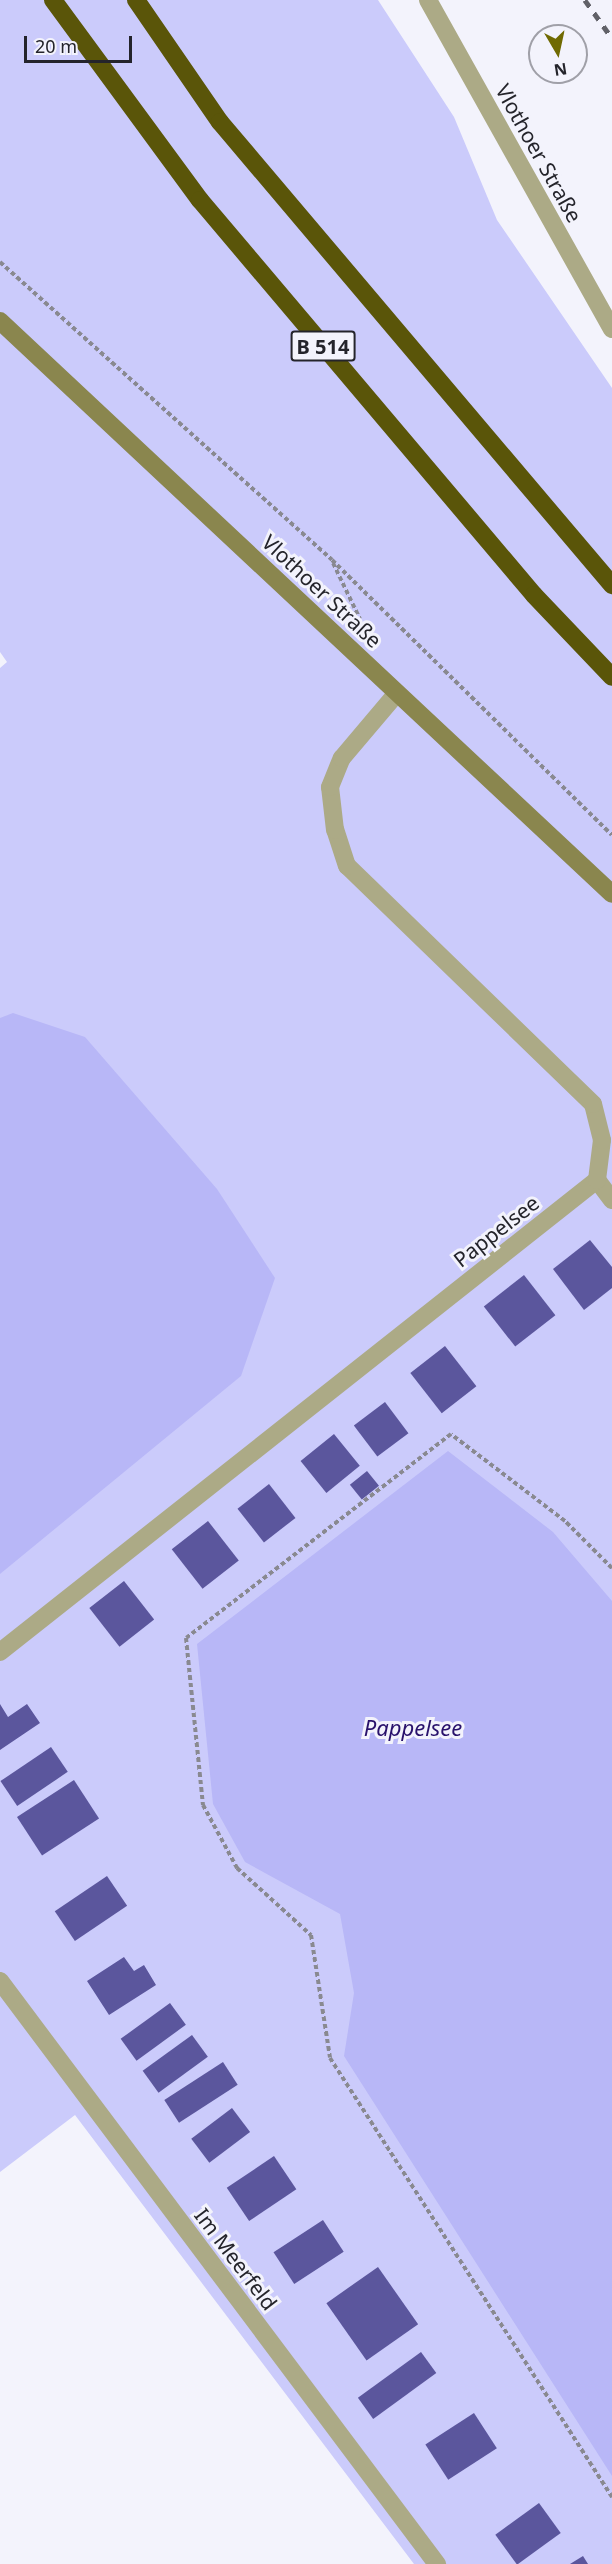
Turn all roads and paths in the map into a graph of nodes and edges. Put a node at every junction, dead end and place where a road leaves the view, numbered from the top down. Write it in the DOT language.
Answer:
graph roads {
  1 [pos="53,0"];
  2 [pos="136,0"];
  3 [pos="428,0"];
  4 [pos="0,262"];
  5 [pos="0,321"];
  6 [pos="612,329"];
  7 [pos="612,585"];
  8 [pos="612,677"];
  9 [pos="397,693"];
  10 [pos="612,836"];
  11 [pos="612,894"];
  12 [pos="597,1180"];
  13 [pos="612,1200"];
  14 [pos="612,1568"];
  15 [pos="0,1652"];
  16 [pos="0,1981"];
  17 [pos="612,2498"];
  18 [pos="437,2564"];
  1 -- 8 [label="highway, B 514"];
  2 -- 7 [label="highway, B 514"];
  3 -- 6 [label="street, Vlothoer Straße"];
  4 -- 10 [label="path"];
  5 -- 9 [label="main road, Vlothoer Straße"];
  9 -- 11 [label="main road, Vlothoer Straße"];
  9 -- 12 [label="street"];
  12 -- 13 [label="street"];
  12 -- 15 [label="street, Pappelsee"];
  14 -- 17 [label="path"];
  16 -- 18 [label="street, Im Meerfeld"];
}
